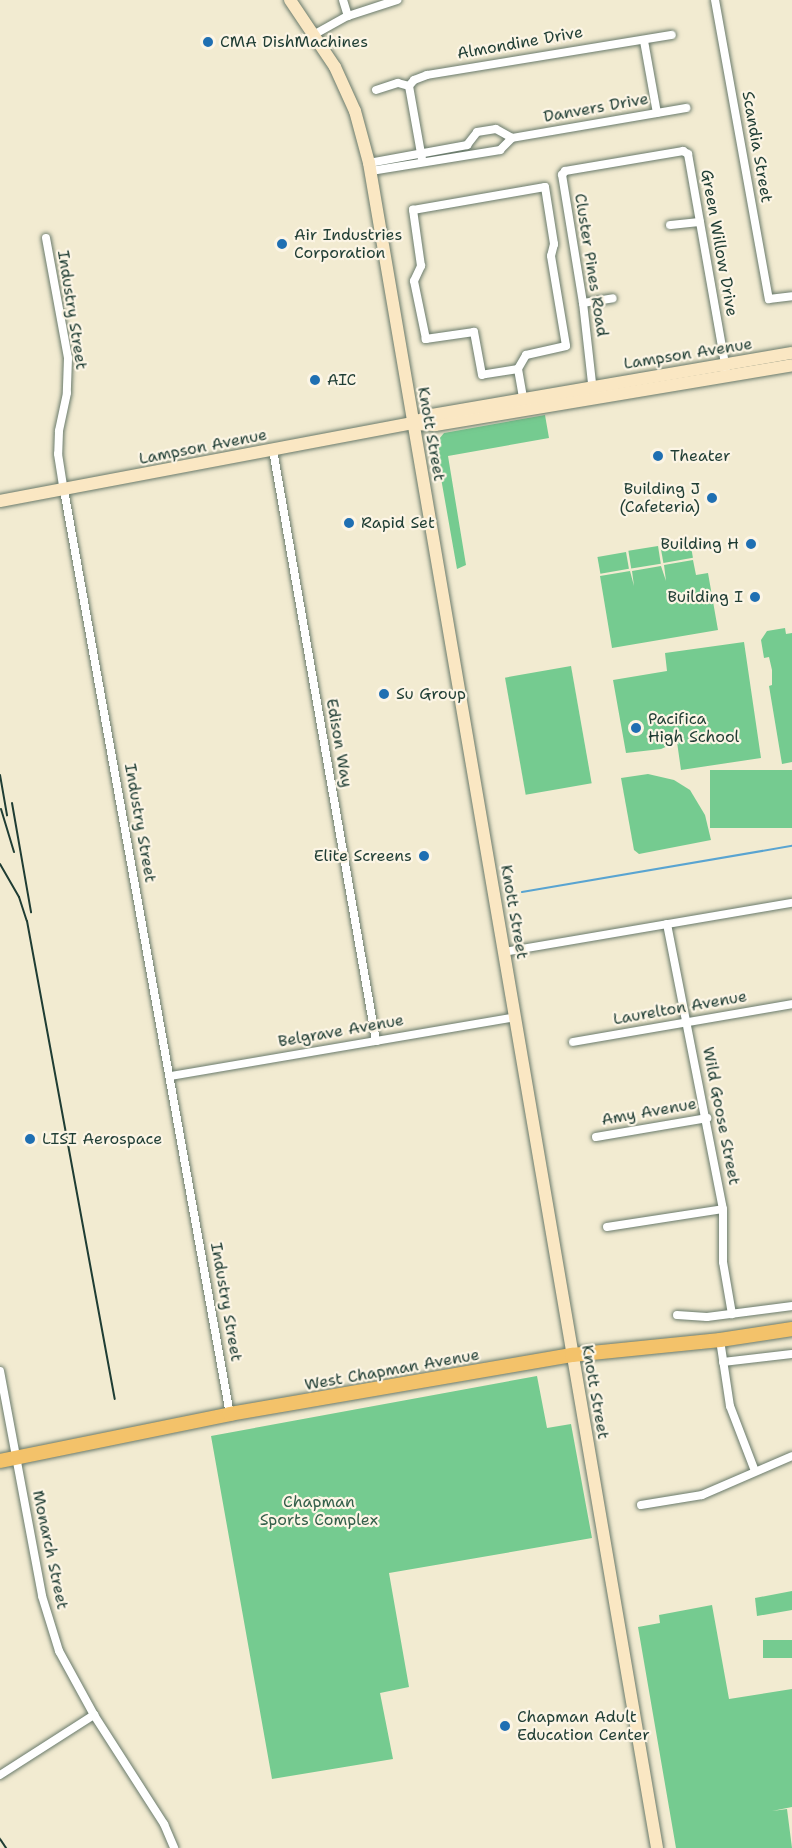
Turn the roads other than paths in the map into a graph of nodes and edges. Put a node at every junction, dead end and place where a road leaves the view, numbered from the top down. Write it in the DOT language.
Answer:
graph roads {
  1 [pos="290,0"];
  2 [pos="343,0"];
  3 [pos="397,0"];
  4 [pos="715,0"];
  5 [pos="348,16"];
  6 [pos="315,34"];
  7 [pos="672,34"];
  8 [pos="644,41"];
  9 [pos="409,86"];
  10 [pos="376,90"];
  11 [pos="686,108"];
  12 [pos="657,112"];
  13 [pos="512,138"];
  14 [pos="467,145"];
  15 [pos="687,152"];
  16 [pos="468,155"];
  17 [pos="422,158"];
  18 [pos="370,167"];
  19 [pos="700,222"];
  20 [pos="670,225"];
  21 [pos="46,238"];
  22 [pos="792,296"];
  23 [pos="613,298"];
  24 [pos="583,303"];
  25 [pos="792,353"];
  26 [pos="792,365"];
  27 [pos="518,369"];
  28 [pos="726,370"];
  29 [pos="593,392"];
  30 [pos="524,404"];
  31 [pos="413,423"];
  32 [pos="273,450"];
  33 [pos="64,490"];
  34 [pos="0,501"];
  35 [pos="792,903"];
  36 [pos="668,924"];
  37 [pos="504,952"];
  38 [pos="792,1004"];
  39 [pos="516,1017"];
  40 [pos="688,1022"];
  41 [pos="376,1041"];
  42 [pos="573,1042"];
  43 [pos="171,1076"];
  44 [pos="707,1118"];
  45 [pos="596,1137"];
  46 [pos="723,1209"];
  47 [pos="608,1227"];
  48 [pos="792,1306"];
  49 [pos="732,1314"];
  50 [pos="677,1315"];
  51 [pos="792,1329"];
  52 [pos="720,1340"];
  53 [pos="792,1354"];
  54 [pos="572,1355"];
  55 [pos="723,1362"];
  56 [pos="0,1371"];
  57 [pos="230,1414"];
  58 [pos="792,1456"];
  59 [pos="16,1458"];
  60 [pos="0,1461"];
  61 [pos="756,1471"];
  62 [pos="641,1505"];
  63 [pos="94,1715"];
  64 [pos="0,1775"];
  65 [pos="174,1848"];
  66 [pos="657,1848"];
  1 -- 6 [label="main road, Knott Street"];
  2 -- 5 [label="street"];
  3 -- 5 [label="street"];
  4 -- 22 [label="street, Scandia Street"];
  5 -- 6 [label="street"];
  6 -- 18 [label="main road, Knott Street"];
  7 -- 8 [label="street, Almondine Drive"];
  8 -- 9 [label="street, Almondine Drive"];
  8 -- 12 [label="street"];
  9 -- 10 [label="street, Almondine Drive"];
  9 -- 17 [label="street"];
  11 -- 12 [label="street, Danvers Drive"];
  12 -- 13 [label="street, Danvers Drive"];
  13 -- 14 [label="street, Danvers Drive"];
  13 -- 16 [label="street, Danvers Drive"];
  14 -- 16 [label="street"];
  14 -- 17 [label="street, Danvers Drive"];
  15 -- 19 [label="street, Green Willow Drive"];
  15 -- 24 [label="street, Cluster Pines Road"];
  16 -- 17 [label="street, Danvers Drive"];
  17 -- 18 [label="street, Danvers Drive"];
  18 -- 31 [label="main road, Knott Street"];
  19 -- 20 [label="street"];
  19 -- 28 [label="street, Green Willow Drive"];
  21 -- 33 [label="street, Industry Street"];
  23 -- 24 [label="street"];
  24 -- 29 [label="street, Cluster Pines Road"];
  25 -- 28 [label="main road, Lampson Avenue"];
  26 -- 28 [label="main road, Lampson Avenue"];
  27 -- 27 [label="street"];
  27 -- 30 [label="street"];
  28 -- 29 [label="main road, Lampson Avenue"];
  29 -- 30 [label="main road, Lampson Avenue"];
  30 -- 31 [label="main road, Lampson Avenue"];
  31 -- 32 [label="main road, Lampson Avenue"];
  31 -- 37 [label="main road, Knott Street"];
  32 -- 33 [label="main road, Lampson Avenue"];
  32 -- 41 [label="street, Edison Way"];
  33 -- 34 [label="main road, Lampson Avenue"];
  33 -- 43 [label="street, Industry Street"];
  35 -- 36 [label="street"];
  36 -- 37 [label="street"];
  36 -- 40 [label="street, Wild Goose Street"];
  37 -- 39 [label="main road, Knott Street"];
  38 -- 40 [label="street, Laurelton Avenue"];
  39 -- 41 [label="street, Belgrave Avenue"];
  39 -- 54 [label="main road, Knott Street"];
  40 -- 42 [label="street, Laurelton Avenue"];
  40 -- 44 [label="street, Wild Goose Street"];
  41 -- 43 [label="street, Belgrave Avenue"];
  43 -- 57 [label="street, Industry Street"];
  44 -- 45 [label="street, Amy Avenue"];
  44 -- 46 [label="street, Wild Goose Street"];
  46 -- 47 [label="street"];
  46 -- 49 [label="street, Wild Goose Street"];
  48 -- 49 [label="street"];
  49 -- 50 [label="street"];
  51 -- 52 [label="main road, West Chapman Avenue"];
  52 -- 54 [label="main road, West Chapman Avenue"];
  52 -- 55 [label="street"];
  53 -- 55 [label="street"];
  54 -- 57 [label="main road, West Chapman Avenue"];
  54 -- 66 [label="main road, Knott Street"];
  55 -- 61 [label="street"];
  56 -- 59 [label="street, Monarch Street"];
  57 -- 59 [label="main road, West Chapman Avenue"];
  58 -- 61 [label="street"];
  59 -- 60 [label="main road, West Chapman Avenue"];
  59 -- 63 [label="street, Monarch Street"];
  61 -- 62 [label="street"];
  63 -- 64 [label="street"];
  63 -- 65 [label="street, Monarch Street"];
}
